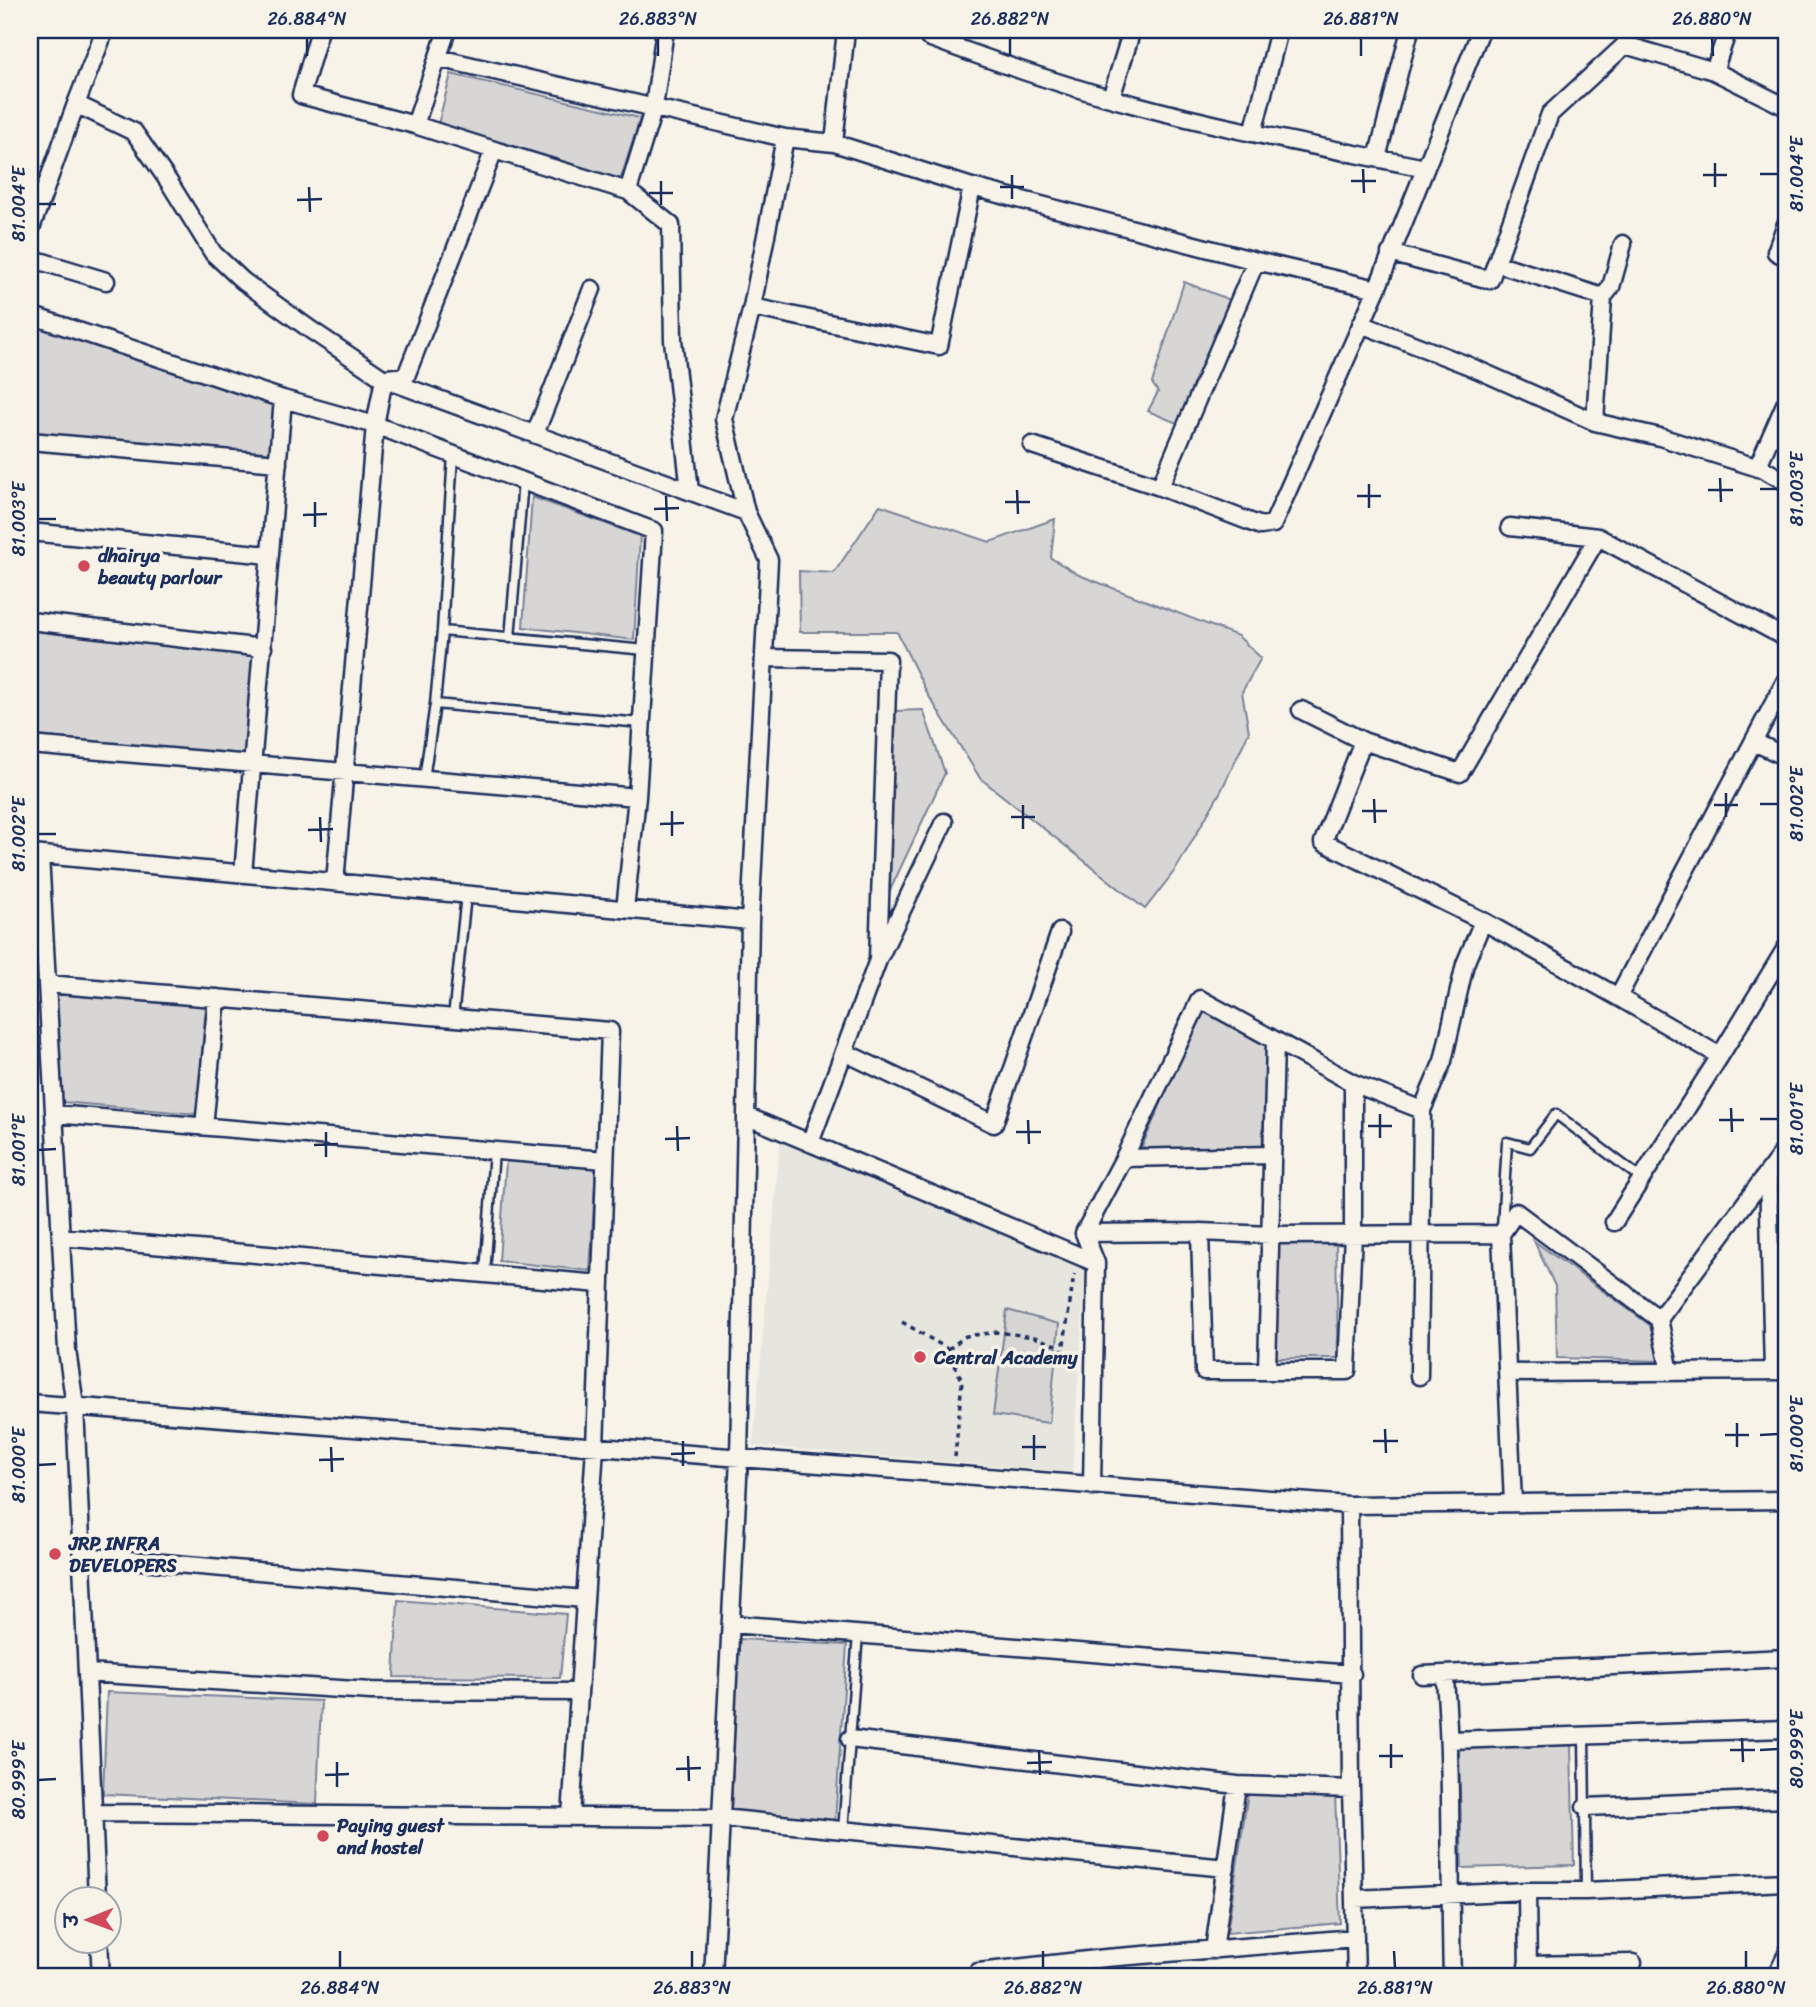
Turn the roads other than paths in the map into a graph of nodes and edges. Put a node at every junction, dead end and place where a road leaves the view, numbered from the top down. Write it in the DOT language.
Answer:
graph roads {
  1 [pos="105,30"];
  2 [pos="320,30"];
  3 [pos="447,30"];
  4 [pos="665,30"];
  5 [pos="846,30"];
  6 [pos="1132,30"];
  7 [pos="1279,30"];
  8 [pos="1410,30"];
  9 [pos="1481,30"];
  10 [pos="1728,30"];
  11 [pos="928,37"];
  12 [pos="1627,37"];
  13 [pos="439,58"];
  14 [pos="1714,71"];
  15 [pos="1111,98"];
  16 [pos="76,104"];
  17 [pos="654,107"];
  18 [pos="1786,107"];
  19 [pos="415,125"];
  20 [pos="1253,132"];
  21 [pos="785,138"];
  22 [pos="834,143"];
  23 [pos="494,150"];
  24 [pos="1377,158"];
  25 [pos="1425,168"];
  26 [pos="972,187"];
  27 [pos="628,191"];
  28 [pos="1786,224"];
  29 [pos="30,231"];
  30 [pos="1623,244"];
  31 [pos="1390,253"];
  32 [pos="1786,257"];
  33 [pos="30,258"];
  34 [pos="1256,261"];
  35 [pos="1496,263"];
  36 [pos="106,281"];
  37 [pos="592,289"];
  38 [pos="1377,289"];
  39 [pos="1603,297"];
  40 [pos="752,307"];
  41 [pos="30,315"];
  42 [pos="1362,324"];
  43 [pos="384,379"];
  44 [pos="284,399"];
  45 [pos="1786,402"];
  46 [pos="1595,422"];
  47 [pos="375,425"];
  48 [pos="535,434"];
  49 [pos="30,440"];
  50 [pos="1032,445"];
  51 [pos="453,455"];
  52 [pos="278,463"];
  53 [pos="1757,468"];
  54 [pos="523,481"];
  55 [pos="1786,482"];
  56 [pos="1160,487"];
  57 [pos="690,491"];
  58 [pos="746,512"];
  59 [pos="1510,527"];
  60 [pos="30,532"];
  61 [pos="1598,537"];
  62 [pos="270,555"];
  63 [pos="30,621"];
  64 [pos="442,631"];
  65 [pos="510,638"];
  66 [pos="1786,638"];
  67 [pos="262,648"];
  68 [pos="646,650"];
  69 [pos="764,658"];
  70 [pos="1786,680"];
  71 [pos="435,704"];
  72 [pos="1301,710"];
  73 [pos="641,723"];
  74 [pos="1363,741"];
  75 [pos="1754,742"];
  76 [pos="30,745"];
  77 [pos="1786,757"];
  78 [pos="253,764"];
  79 [pos="344,772"];
  80 [pos="424,779"];
  81 [pos="637,797"];
  82 [pos="944,822"];
  83 [pos="35,855"];
  84 [pos="243,874"];
  85 [pos="335,883"];
  86 [pos="466,895"];
  87 [pos="625,909"];
  88 [pos="750,921"];
  89 [pos="1483,921"];
  90 [pos="1060,932"];
  91 [pos="1786,948"];
  92 [pos="878,960"];
  93 [pos="47,984"];
  94 [pos="1618,997"];
  95 [pos="217,998"];
  96 [pos="453,1018"];
  97 [pos="1275,1041"];
  98 [pos="844,1052"];
  99 [pos="1720,1056"];
  100 [pos="1353,1083"];
  101 [pos="1422,1110"];
  102 [pos="54,1114"];
  103 [pos="746,1116"];
  104 [pos="204,1126"];
  105 [pos="810,1143"];
  106 [pos="1786,1148"];
  107 [pos="494,1151"];
  108 [pos="1271,1155"];
  109 [pos="1124,1158"];
  110 [pos="605,1160"];
  111 [pos="1768,1172"];
  112 [pos="1642,1179"];
  113 [pos="1614,1222"];
  114 [pos="1200,1232"];
  115 [pos="1084,1233"];
  116 [pos="1353,1233"];
  117 [pos="1421,1233"];
  118 [pos="1271,1234"];
  119 [pos="1501,1234"];
  120 [pos="61,1237"];
  121 [pos="1096,1263"];
  122 [pos="485,1273"];
  123 [pos="600,1284"];
  124 [pos="1658,1319"];
  125 [pos="1266,1371"];
  126 [pos="1780,1371"];
  127 [pos="1670,1372"];
  128 [pos="1507,1373"];
  129 [pos="1419,1376"];
  130 [pos="30,1403"];
  131 [pos="75,1406"];
  132 [pos="595,1447"];
  133 [pos="739,1458"];
  134 [pos="1092,1486"];
  135 [pos="1786,1500"];
  136 [pos="1513,1503"];
  137 [pos="1349,1505"];
  138 [pos="82,1556"];
  139 [pos="585,1600"];
  140 [pos="731,1624"];
  141 [pos="858,1634"];
  142 [pos="1786,1658"];
  143 [pos="87,1673"];
  144 [pos="1352,1674"];
  145 [pos="1422,1675"];
  146 [pos="1448,1675"];
  147 [pos="579,1692"];
  148 [pos="1786,1729"];
  149 [pos="1584,1736"];
  150 [pos="850,1738"];
  151 [pos="1450,1740"];
  152 [pos="1237,1785"];
  153 [pos="1352,1789"];
  154 [pos="1786,1800"];
  155 [pos="1585,1807"];
  156 [pos="93,1814"];
  157 [pos="571,1817"];
  158 [pos="721,1818"];
  159 [pos="843,1831"];
  160 [pos="1226,1868"];
  161 [pos="1786,1882"];
  162 [pos="96,1884"];
  163 [pos="1527,1891"];
  164 [pos="1586,1891"];
  165 [pos="1450,1894"];
  166 [pos="1354,1899"];
  167 [pos="1355,1938"];
  168 [pos="1786,1947"];
  169 [pos="1214,1950"];
  170 [pos="100,1954"];
  171 [pos="1528,1971"];
  172 [pos="101,1977"];
  173 [pos="713,1977"];
  174 [pos="978,1977"];
  175 [pos="1356,1977"];
  176 [pos="1452,1977"];
  177 [pos="1626,1977"];
  178 [pos="1771,1977"];
  1 -- 16 [label="street"];
  2 -- 19 [label="street"];
  3 -- 13 [label="street"];
  4 -- 17 [label="street"];
  5 -- 22 [label="street"];
  6 -- 15 [label="street"];
  7 -- 20 [label="street"];
  8 -- 24 [label="street"];
  9 -- 25 [label="street"];
  10 -- 14 [label="street"];
  11 -- 15 [label="street"];
  12 -- 14 [label="street"];
  12 -- 35 [label="street"];
  13 -- 17 [label="street"];
  13 -- 19 [label="street"];
  14 -- 18 [label="street"];
  15 -- 20 [label="street"];
  16 -- 29 [label="street"];
  16 -- 43 [label="street"];
  17 -- 21 [label="street"];
  17 -- 27 [label="street"];
  19 -- 23 [label="street"];
  20 -- 24 [label="street"];
  21 -- 22 [label="street"];
  21 -- 40 [label="street"];
  22 -- 26 [label="street"];
  23 -- 27 [label="street"];
  23 -- 43 [label="street"];
  24 -- 25 [label="street"];
  25 -- 31 [label="street"];
  26 -- 34 [label="street"];
  26 -- 40 [label="street"];
  27 -- 57 [label="street"];
  28 -- 32 [label="street"];
  30 -- 39 [label="street"];
  31 -- 35 [label="street"];
  31 -- 38 [label="street"];
  33 -- 36 [label="street"];
  34 -- 38 [label="street"];
  34 -- 56 [label="street"];
  35 -- 39 [label="street"];
  37 -- 48 [label="street"];
  38 -- 42 [label="street"];
  39 -- 46 [label="street"];
  40 -- 58 [label="street"];
  41 -- 44 [label="street"];
  42 -- 46 [label="street"];
  42 -- 56 [label="street"];
  43 -- 47 [label="street"];
  43 -- 48 [label="street"];
  44 -- 47 [label="street"];
  44 -- 52 [label="street"];
  45 -- 53 [label="street"];
  46 -- 53 [label="street"];
  47 -- 51 [label="street"];
  47 -- 79 [label="street"];
  48 -- 57 [label="street"];
  49 -- 52 [label="street"];
  50 -- 56 [label="street"];
  51 -- 54 [label="street"];
  51 -- 64 [label="lane"];
  52 -- 62 [label="street"];
  53 -- 55 [label="street"];
  54 -- 65 [label="lane"];
  54 -- 68 [label="street"];
  57 -- 58 [label="street"];
  58 -- 69 [label="street"];
  59 -- 61 [label="street"];
  60 -- 62 [label="street"];
  61 -- 66 [label="street"];
  61 -- 74 [label="street"];
  62 -- 67 [label="street"];
  63 -- 67 [label="street"];
  64 -- 65 [label="lane"];
  64 -- 71 [label="lane"];
  65 -- 68 [label="lane"];
  67 -- 78 [label="street"];
  68 -- 73 [label="street"];
  69 -- 88 [label="street"];
  69 -- 92 [label="street"];
  70 -- 75 [label="street"];
  71 -- 73 [label="lane"];
  71 -- 80 [label="lane"];
  72 -- 74 [label="street"];
  73 -- 81 [label="street"];
  74 -- 89 [label="street"];
  75 -- 77 [label="street"];
  75 -- 94 [label="street"];
  76 -- 78 [label="street"];
  78 -- 79 [label="street"];
  78 -- 84 [label="street"];
  79 -- 80 [label="street"];
  79 -- 85 [label="street"];
  80 -- 81 [label="street"];
  81 -- 87 [label="street"];
  82 -- 92 [label="street"];
  83 -- 84 [label="street"];
  83 -- 93 [label="street"];
  84 -- 85 [label="street"];
  85 -- 86 [label="street"];
  86 -- 87 [label="street"];
  86 -- 96 [label="lane"];
  87 -- 88 [label="street"];
  88 -- 103 [label="street"];
  89 -- 94 [label="street"];
  89 -- 101 [label="street"];
  90 -- 98 [label="street"];
  91 -- 99 [label="street"];
  92 -- 98 [label="street"];
  93 -- 95 [label="street"];
  93 -- 102 [label="street"];
  94 -- 99 [label="street"];
  95 -- 96 [label="street"];
  95 -- 104 [label="street"];
  96 -- 110 [label="street"];
  97 -- 100 [label="street"];
  97 -- 108 [label="street"];
  97 -- 109 [label="street"];
  98 -- 105 [label="street"];
  99 -- 112 [label="street"];
  100 -- 101 [label="street"];
  100 -- 116 [label="street"];
  101 -- 117 [label="street"];
  102 -- 104 [label="street"];
  102 -- 120 [label="street"];
  103 -- 105 [label="street"];
  103 -- 133 [label="street"];
  104 -- 107 [label="street"];
  105 -- 121 [label="street"];
  106 -- 111 [label="street"];
  107 -- 110 [label="street"];
  107 -- 122 [label="lane"];
  108 -- 109 [label="street"];
  108 -- 118 [label="street"];
  109 -- 115 [label="street"];
  110 -- 123 [label="street"];
  111 -- 124 [label="street"];
  111 -- 126 [label="street"];
  112 -- 113 [label="street"];
  112 -- 119 [label="lane"];
  114 -- 115 [label="street"];
  114 -- 118 [label="street"];
  114 -- 125 [label="street"];
  115 -- 121 [label="street"];
  116 -- 117 [label="street"];
  116 -- 118 [label="street"];
  116 -- 125 [label="street"];
  117 -- 119 [label="street"];
  117 -- 129 [label="street"];
  118 -- 125 [label="street"];
  119 -- 124 [label="street"];
  119 -- 128 [label="street"];
  120 -- 122 [label="street"];
  120 -- 131 [label="street"];
  121 -- 134 [label="street"];
  122 -- 123 [label="street"];
  123 -- 132 [label="street"];
  124 -- 127 [label="street"];
  126 -- 127 [label="street"];
  127 -- 128 [label="street"];
  128 -- 136 [label="street"];
  130 -- 131 [label="street"];
  131 -- 132 [label="street"];
  131 -- 138 [label="street"];
  132 -- 133 [label="street"];
  132 -- 139 [label="street"];
  133 -- 134 [label="street"];
  133 -- 140 [label="street"];
  134 -- 137 [label="street"];
  135 -- 136 [label="street"];
  136 -- 137 [label="street"];
  137 -- 144 [label="street"];
  138 -- 139 [label="street"];
  138 -- 143 [label="street"];
  139 -- 147 [label="street"];
  140 -- 141 [label="street"];
  140 -- 158 [label="street"];
  141 -- 144 [label="street"];
  141 -- 150 [label="lane"];
  142 -- 146 [label="street"];
  143 -- 147 [label="street"];
  143 -- 156 [label="street"];
  144 -- 153 [label="street"];
  145 -- 146 [label="street"];
  146 -- 151 [label="street"];
  147 -- 157 [label="street"];
  148 -- 149 [label="street"];
  149 -- 151 [label="street"];
  149 -- 155 [label="lane"];
  150 -- 152 [label="street"];
  150 -- 159 [label="lane"];
  151 -- 165 [label="street"];
  152 -- 153 [label="street"];
  152 -- 160 [label="street"];
  153 -- 166 [label="street"];
  154 -- 155 [label="street"];
  155 -- 164 [label="lane"];
  156 -- 157 [label="street"];
  156 -- 162 [label="street"];
  157 -- 158 [label="street"];
  158 -- 159 [label="street"];
  158 -- 173 [label="street"];
  159 -- 160 [label="street"];
  160 -- 169 [label="street"];
  161 -- 164 [label="street"];
  163 -- 164 [label="street"];
  163 -- 165 [label="street"];
  163 -- 171 [label="street"];
  165 -- 166 [label="street"];
  165 -- 176 [label="street"];
  166 -- 167 [label="street"];
  167 -- 169 [label="street"];
  167 -- 175 [label="street"];
  168 -- 178 [label="lane"];
  169 -- 174 [label="street"];
  170 -- 172 [label="street"];
  171 -- 177 [label="street"];
}
